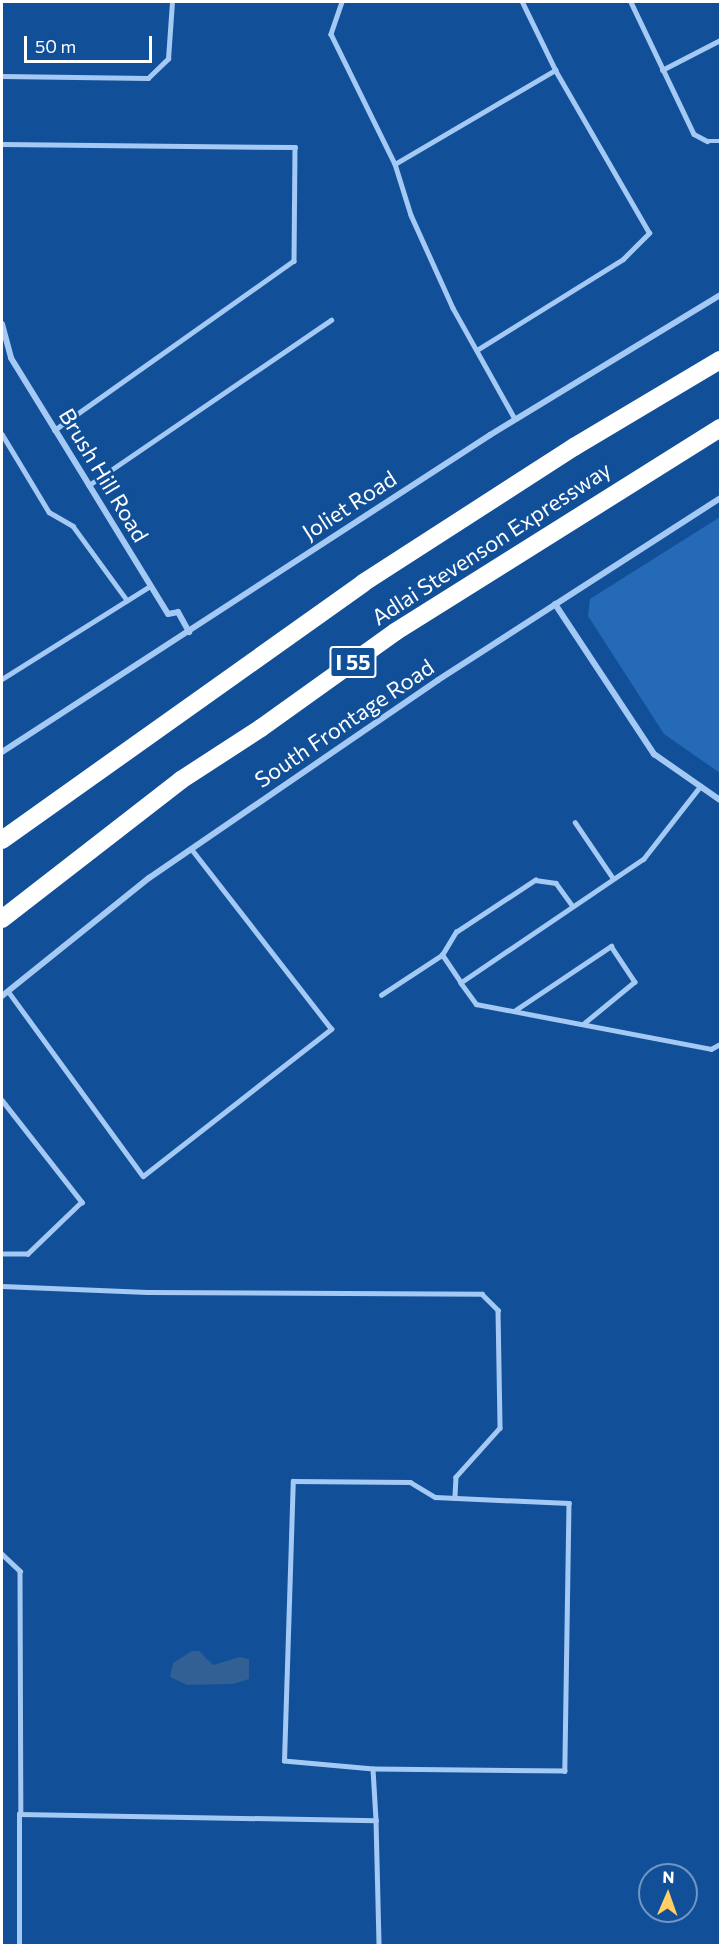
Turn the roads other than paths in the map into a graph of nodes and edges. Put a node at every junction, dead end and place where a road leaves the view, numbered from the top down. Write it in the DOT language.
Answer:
graph roads {
  1 [pos="172,2"];
  2 [pos="342,2"];
  3 [pos="522,2"];
  4 [pos="631,2"];
  5 [pos="720,40"];
  6 [pos="555,70"];
  7 [pos="662,70"];
  8 [pos="2,76"];
  9 [pos="720,141"];
  10 [pos="2,144"];
  11 [pos="395,164"];
  12 [pos="720,295"];
  13 [pos="331,320"];
  14 [pos="2,324"];
  15 [pos="2,336"];
  16 [pos="477,350"];
  17 [pos="720,360"];
  18 [pos="514,419"];
  19 [pos="720,428"];
  20 [pos="55,430"];
  21 [pos="2,434"];
  22 [pos="89,485"];
  23 [pos="720,498"];
  24 [pos="150,586"];
  25 [pos="127,600"];
  26 [pos="555,604"];
  27 [pos="189,632"];
  28 [pos="2,680"];
  29 [pos="2,752"];
  30 [pos="700,786"];
  31 [pos="720,800"];
  32 [pos="575,822"];
  33 [pos="2,840"];
  34 [pos="191,849"];
  35 [pos="614,878"];
  36 [pos="572,905"];
  37 [pos="2,919"];
  38 [pos="442,955"];
  39 [pos="461,983"];
  40 [pos="8,991"];
  41 [pos="381,995"];
  42 [pos="2,996"];
  43 [pos="514,1011"];
  44 [pos="585,1023"];
  45 [pos="720,1044"];
  46 [pos="2,1100"];
  47 [pos="2,1254"];
  48 [pos="2,1286"];
  49 [pos="455,1498"];
  50 [pos="2,1554"];
  51 [pos="373,1769"];
  52 [pos="21,1814"];
  53 [pos="376,1820"];
  54 [pos="18,1946"];
  55 [pos="379,1946"];
  1 -- 8 [label="lane"];
  2 -- 11 [label="lane"];
  3 -- 6 [label="lane"];
  4 -- 7 [label="lane"];
  5 -- 7 [label="lane"];
  6 -- 11 [label="lane"];
  6 -- 16 [label="lane"];
  7 -- 9 [label="lane"];
  10 -- 20 [label="lane"];
  11 -- 16 [label="lane"];
  12 -- 18 [label="street, Joliet Road"];
  13 -- 22 [label="lane"];
  14 -- 15 [label="street, Brush Hill Road"];
  15 -- 20 [label="street, Brush Hill Road"];
  16 -- 18 [label="lane"];
  17 -- 33 [label="highway, Adlai Stevenson Expressway / I 55"];
  18 -- 27 [label="street, Joliet Road"];
  19 -- 37 [label="highway, Adlai Stevenson Expressway / I 55"];
  20 -- 22 [label="street, Brush Hill Road"];
  21 -- 25 [label="lane"];
  22 -- 24 [label="street, Brush Hill Road"];
  23 -- 26 [label="street, South Frontage Road"];
  24 -- 25 [label="lane"];
  24 -- 27 [label="street, Brush Hill Road"];
  25 -- 28 [label="lane"];
  26 -- 30 [label="street"];
  26 -- 34 [label="street, South Frontage Road"];
  27 -- 29 [label="street, Joliet Road"];
  30 -- 31 [label="street"];
  30 -- 35 [label="lane"];
  32 -- 35 [label="lane"];
  34 -- 40 [label="street, South Frontage Road"];
  34 -- 40 [label="lane"];
  35 -- 36 [label="lane"];
  36 -- 38 [label="lane"];
  36 -- 39 [label="lane"];
  38 -- 39 [label="lane"];
  38 -- 41 [label="lane"];
  39 -- 43 [label="lane"];
  40 -- 42 [label="street, South Frontage Road"];
  43 -- 44 [label="lane"];
  43 -- 44 [label="lane"];
  44 -- 45 [label="lane"];
  46 -- 47 [label="lane"];
  48 -- 49 [label="lane"];
  49 -- 51 [label="lane"];
  49 -- 51 [label="lane"];
  50 -- 52 [label="lane"];
  51 -- 53 [label="lane"];
  52 -- 53 [label="lane"];
  52 -- 54 [label="lane"];
  53 -- 55 [label="lane"];
}
